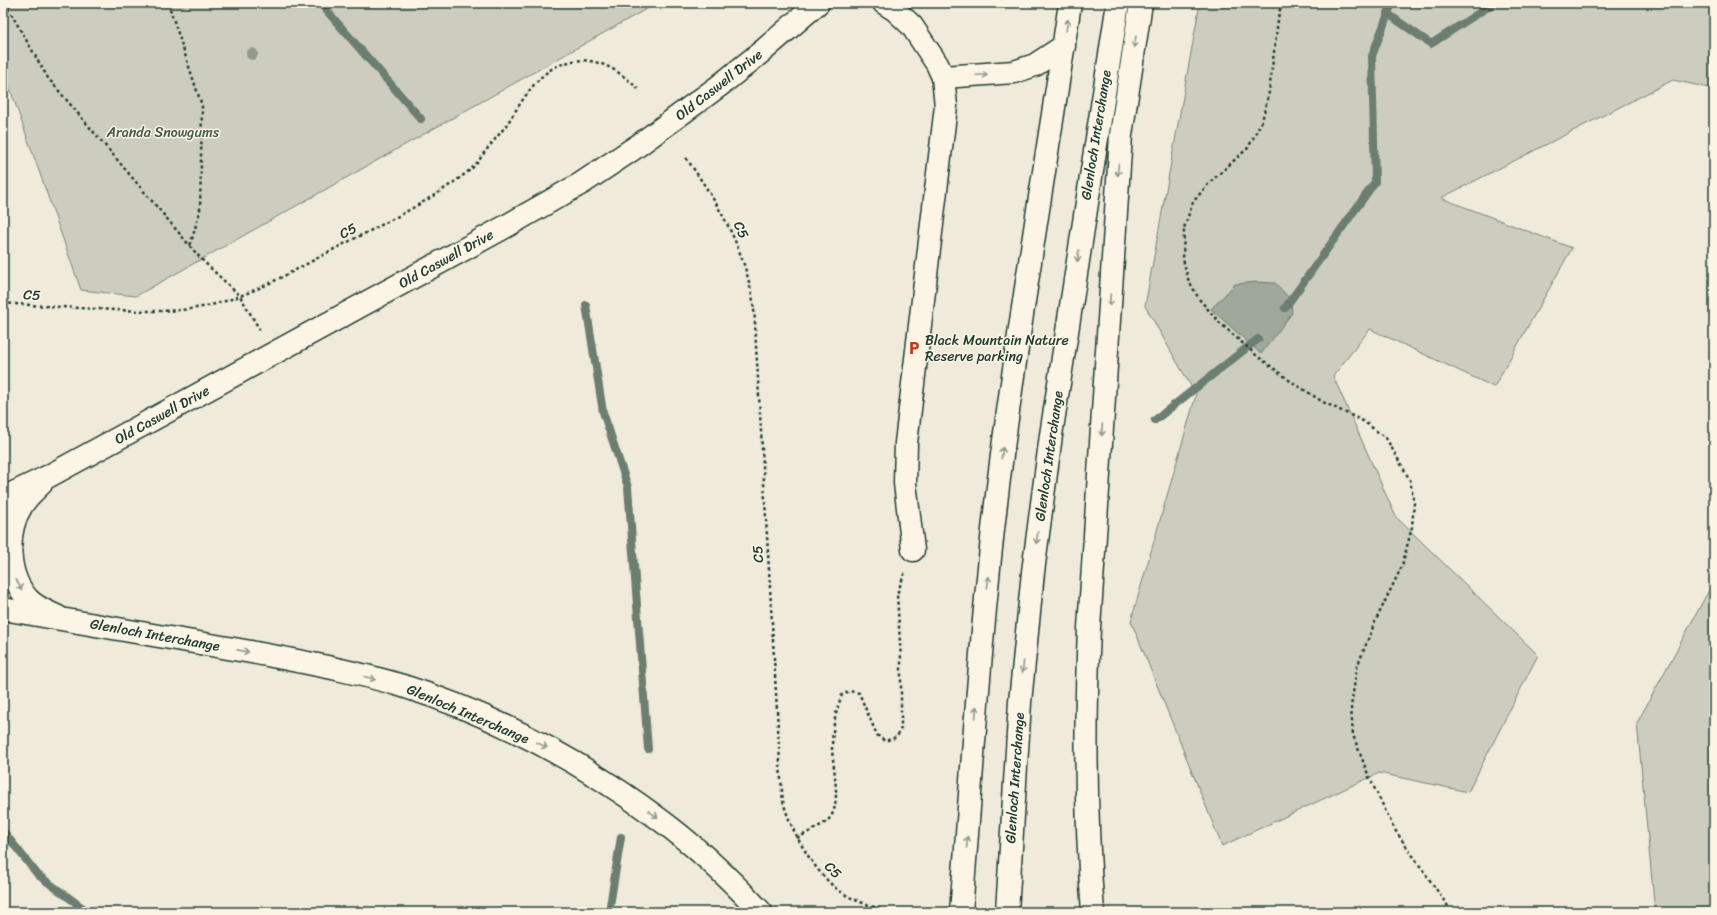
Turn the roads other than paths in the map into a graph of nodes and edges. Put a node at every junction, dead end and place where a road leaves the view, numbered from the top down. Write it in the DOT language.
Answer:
graph roads {
  1 [pos="818,3"];
  2 [pos="884,3"];
  3 [pos="1070,3"];
  4 [pos="1118,3"];
  5 [pos="1141,3"];
  6 [pos="1064,46"];
  7 [pos="943,77"];
  8 [pos="49,476"];
  9 [pos="3,498"];
  10 [pos="913,550"];
  11 [pos="3,609"];
  12 [pos="66,620"];
  13 [pos="761,912"];
  14 [pos="962,912"];
  15 [pos="1007,912"];
  16 [pos="1093,912"];
  1 -- 8 [label="main road, Old Caswell Drive"];
  2 -- 7 [label="main road"];
  6 -- 3 [label="main road, one-way"];
  4 -- 15 [label="main road, Glenloch Interchange, one-way"];
  5 -- 16 [label="main road, one-way"];
  7 -- 6 [label="main road, one-way"];
  14 -- 6 [label="main road, one-way"];
  7 -- 10 [label="main road"];
  8 -- 9 [label="main road, Old Caswell Drive"];
  8 -- 12 [label="main road, Old Caswell Drive, one-way"];
  11 -- 12 [label="main road, Glenloch Interchange"];
  12 -- 13 [label="main road, Glenloch Interchange, one-way"];
}
